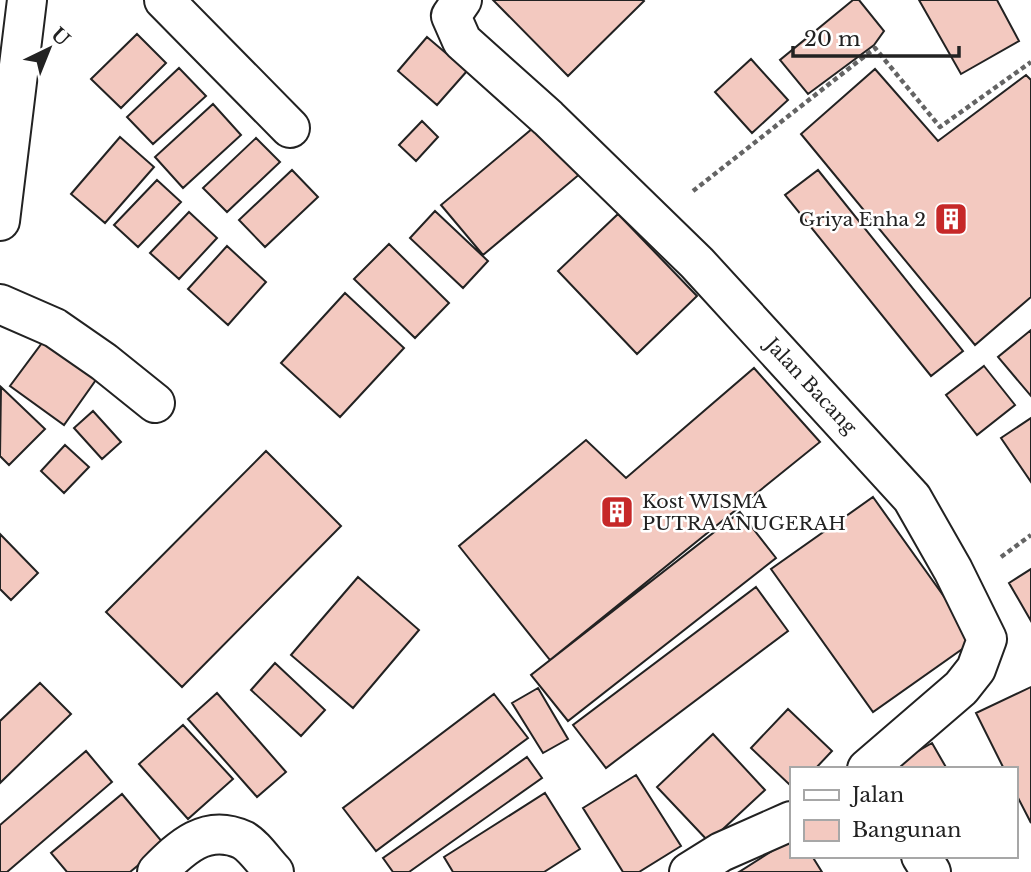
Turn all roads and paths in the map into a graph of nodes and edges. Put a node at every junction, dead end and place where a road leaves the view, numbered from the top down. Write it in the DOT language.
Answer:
graph roads {
  1 [pos="27,0"];
  2 [pos="164,0"];
  3 [pos="462,0"];
  4 [pos="1031,62"];
  5 [pos="290,128"];
  6 [pos="0,221"];
  7 [pos="654,222"];
  8 [pos="0,304"];
  9 [pos="155,403"];
  10 [pos="869,767"];
  11 [pos="790,821"];
  12 [pos="157,872"];
  13 [pos="274,872"];
  14 [pos="689,872"];
  1 -- 6 [label="street"];
  2 -- 5 [label="street"];
  3 -- 7 [label="street, Jalan Bacang"];
  4 -- 7 [label="path"];
  7 -- 10 [label="street, Jalan Bacang"];
  8 -- 9 [label="street"];
  11 -- 14 [label="street"];
  12 -- 13 [label="street"];
}
